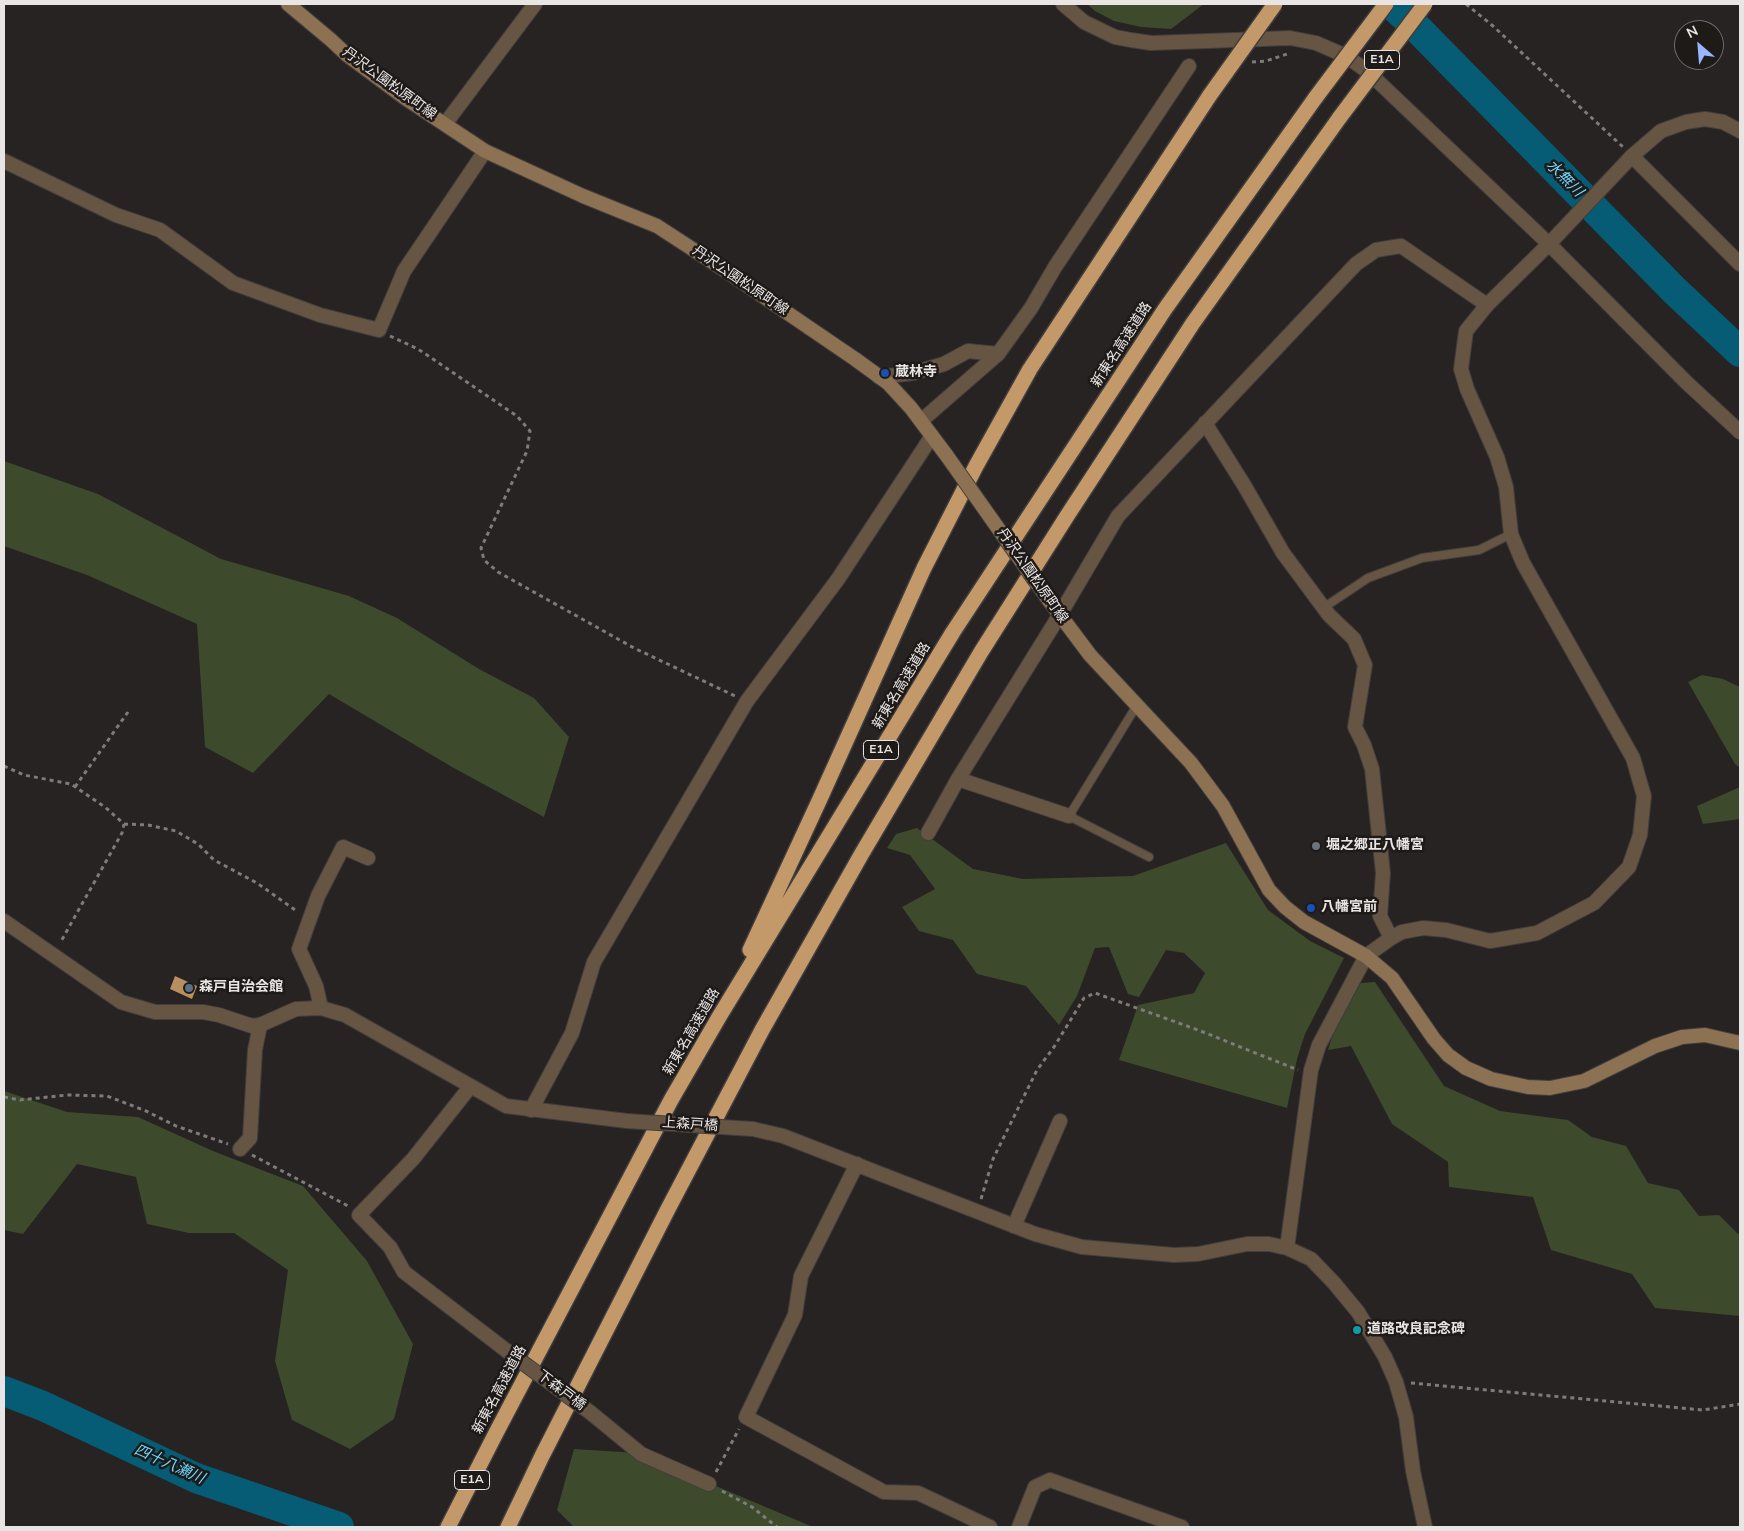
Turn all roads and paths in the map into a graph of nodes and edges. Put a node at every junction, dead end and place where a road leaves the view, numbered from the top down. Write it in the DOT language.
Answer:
graph roads {
  1 [pos="288,4"];
  2 [pos="535,4"];
  3 [pos="1063,4"];
  4 [pos="1275,4"];
  5 [pos="1386,4"];
  6 [pos="1425,4"];
  7 [pos="1466,4"];
  8 [pos="1189,66"];
  9 [pos="445,124"];
  10 [pos="1740,131"];
  11 [pos="485,152"];
  12 [pos="1632,156"];
  13 [pos="4,161"];
  14 [pos="1553,239"];
  15 [pos="1740,264"];
  16 [pos="1487,305"];
  17 [pos="379,330"];
  18 [pos="998,354"];
  19 [pos="879,376"];
  20 [pos="921,421"];
  21 [pos="1205,423"];
  22 [pos="1740,432"];
  23 [pos="932,436"];
  24 [pos="1511,534"];
  25 [pos="1323,608"];
  26 [pos="1059,616"];
  27 [pos="746,701"];
  28 [pos="1137,705"];
  29 [pos="128,712"];
  30 [pos="4,766"];
  31 [pos="958,780"];
  32 [pos="74,787"];
  33 [pos="1069,816"];
  34 [pos="124,824"];
  35 [pos="928,833"];
  36 [pos="1149,857"];
  37 [pos="368,858"];
  38 [pos="4,920"];
  39 [pos="309,920"];
  40 [pos="1391,938"];
  41 [pos="53,955"];
  42 [pos="1363,962"];
  43 [pos="321,1008"];
  44 [pos="719,1017"];
  45 [pos="260,1026"];
  46 [pos="1740,1043"];
  47 [pos="1311,1070"];
  48 [pos="470,1087"];
  49 [pos="4,1097"];
  50 [pos="531,1110"];
  51 [pos="1060,1121"];
  52 [pos="240,1149"];
  53 [pos="857,1164"];
  54 [pos="977,1211"];
  55 [pos="360,1215"];
  56 [pos="1014,1226"];
  57 [pos="1287,1248"];
  58 [pos="1396,1382"];
  59 [pos="1740,1404"];
  60 [pos="746,1417"];
  61 [pos="709,1484"];
  62 [pos="448,1527"];
  63 [pos="508,1527"];
  64 [pos="777,1527"];
  65 [pos="990,1527"];
  66 [pos="1019,1527"];
  67 [pos="1182,1527"];
  68 [pos="1425,1527"];
  1 -- 9 [label="main road, 丹沢公園松原町線"];
  2 -- 9 [label="street"];
  3 -- 14 [label="street"];
  4 -- 44 [label="highway, bridge"];
  5 -- 44 [label="highway, 新東名高速道路 / E1A, bridge"];
  6 -- 63 [label="highway, E1A, bridge"];
  7 -- 12 [label="path"];
  8 -- 18 [label="street"];
  9 -- 11 [label="main road, 丹沢公園松原町線"];
  10 -- 12 [label="street"];
  11 -- 17 [label="street"];
  11 -- 19 [label="main road, 丹沢公園松原町線"];
  12 -- 14 [label="street"];
  12 -- 15 [label="street"];
  13 -- 17 [label="street"];
  14 -- 16 [label="street"];
  14 -- 22 [label="street"];
  16 -- 21 [label="street"];
  16 -- 24 [label="street"];
  17 -- 27 [label="path"];
  18 -- 19 [label="street"];
  18 -- 20 [label="street"];
  19 -- 20 [label="main road, 丹沢公園松原町線"];
  20 -- 23 [label="main road, 丹沢公園松原町線"];
  21 -- 25 [label="street"];
  21 -- 26 [label="street"];
  23 -- 26 [label="main road, 丹沢公園松原町線, bridge"];
  23 -- 27 [label="street"];
  24 -- 25 [label="lane"];
  24 -- 40 [label="street"];
  25 -- 40 [label="street"];
  26 -- 28 [label="main road, 丹沢公園松原町線"];
  26 -- 31 [label="street"];
  27 -- 50 [label="street"];
  28 -- 33 [label="lane"];
  28 -- 42 [label="main road, 丹沢公園松原町線"];
  29 -- 32 [label="path"];
  30 -- 32 [label="path"];
  31 -- 33 [label="street"];
  31 -- 35 [label="street"];
  32 -- 34 [label="path"];
  33 -- 36 [label="lane"];
  34 -- 39 [label="path"];
  34 -- 41 [label="path"];
  37 -- 39 [label="street"];
  38 -- 41 [label="street"];
  39 -- 43 [label="street"];
  40 -- 42 [label="street"];
  41 -- 45 [label="street"];
  42 -- 46 [label="main road, 丹沢公園松原町線"];
  42 -- 47 [label="street"];
  43 -- 45 [label="street, 上森戸橋"];
  43 -- 48 [label="street, 上森戸橋"];
  44 -- 62 [label="highway, 新東名高速道路 / E1A"];
  45 -- 52 [label="street"];
  47 -- 54 [label="path"];
  47 -- 57 [label="street"];
  48 -- 50 [label="street, 上森戸橋"];
  48 -- 55 [label="street"];
  49 -- 52 [label="path"];
  50 -- 53 [label="street, 上森戸橋, bridge"];
  51 -- 56 [label="street"];
  52 -- 55 [label="path"];
  53 -- 54 [label="street, 上森戸橋"];
  53 -- 60 [label="street"];
  54 -- 56 [label="street, 上森戸橋"];
  55 -- 61 [label="street, 下森戸橋, bridge"];
  56 -- 57 [label="street, 上森戸橋"];
  57 -- 58 [label="street, 上森戸橋"];
  58 -- 59 [label="path"];
  58 -- 68 [label="street, 上森戸橋"];
  60 -- 61 [label="path"];
  60 -- 65 [label="street"];
  61 -- 64 [label="path"];
  66 -- 67 [label="street"];
}
